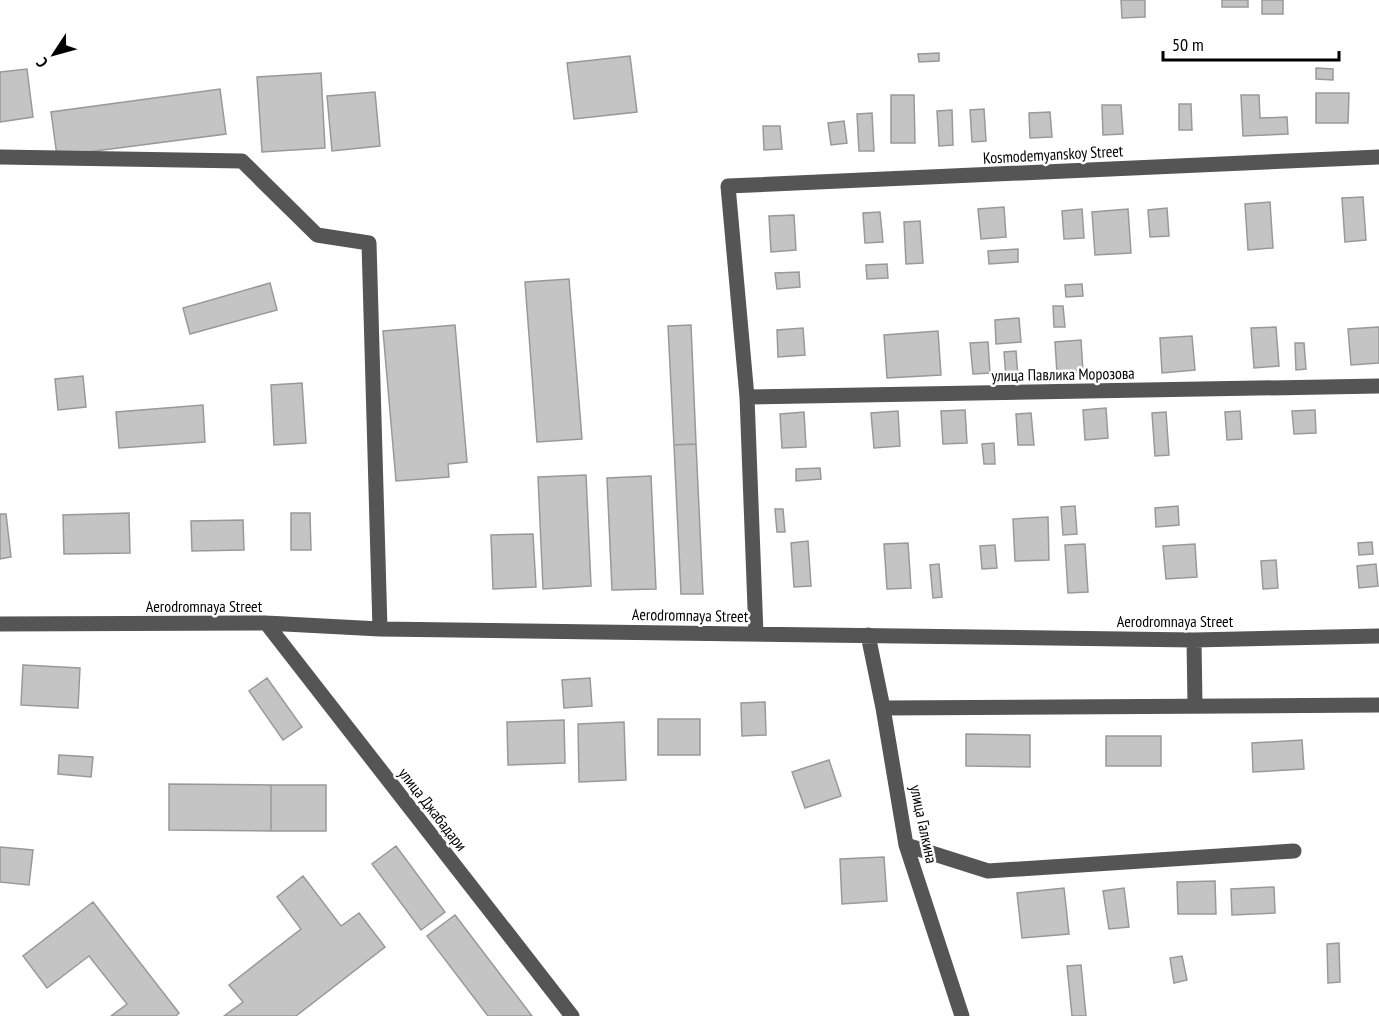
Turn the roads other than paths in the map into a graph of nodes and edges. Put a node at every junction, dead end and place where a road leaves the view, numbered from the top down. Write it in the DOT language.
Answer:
graph roads {
  1 [pos="0,157"];
  2 [pos="1379,157"];
  3 [pos="1379,386"];
  4 [pos="747,397"];
  5 [pos="0,624"];
  6 [pos="266,624"];
  7 [pos="380,629"];
  8 [pos="756,634"];
  9 [pos="868,635"];
  10 [pos="1379,636"];
  11 [pos="1194,640"];
  12 [pos="1195,705"];
  13 [pos="1379,705"];
  14 [pos="883,708"];
  15 [pos="906,845"];
  16 [pos="1294,851"];
  17 [pos="572,1016"];
  18 [pos="962,1016"];
  1 -- 7 [label="street"];
  2 -- 4 [label="street, Kosmodemyanskoy Street"];
  3 -- 4 [label="street, улица Павлика Морозова"];
  4 -- 8 [label="street"];
  5 -- 6 [label="street, Aerodromnaya Street"];
  6 -- 7 [label="street, Aerodromnaya Street"];
  6 -- 17 [label="street, улица Джабадари"];
  7 -- 8 [label="street, Aerodromnaya Street"];
  8 -- 9 [label="street, Aerodromnaya Street"];
  9 -- 11 [label="street, Aerodromnaya Street"];
  9 -- 14 [label="street, улица Галкина"];
  10 -- 11 [label="street, Aerodromnaya Street"];
  11 -- 12 [label="street"];
  12 -- 13 [label="street"];
  12 -- 14 [label="street"];
  14 -- 15 [label="street, улица Галкина"];
  15 -- 16 [label="street"];
  15 -- 18 [label="street, улица Галкина"];
}
